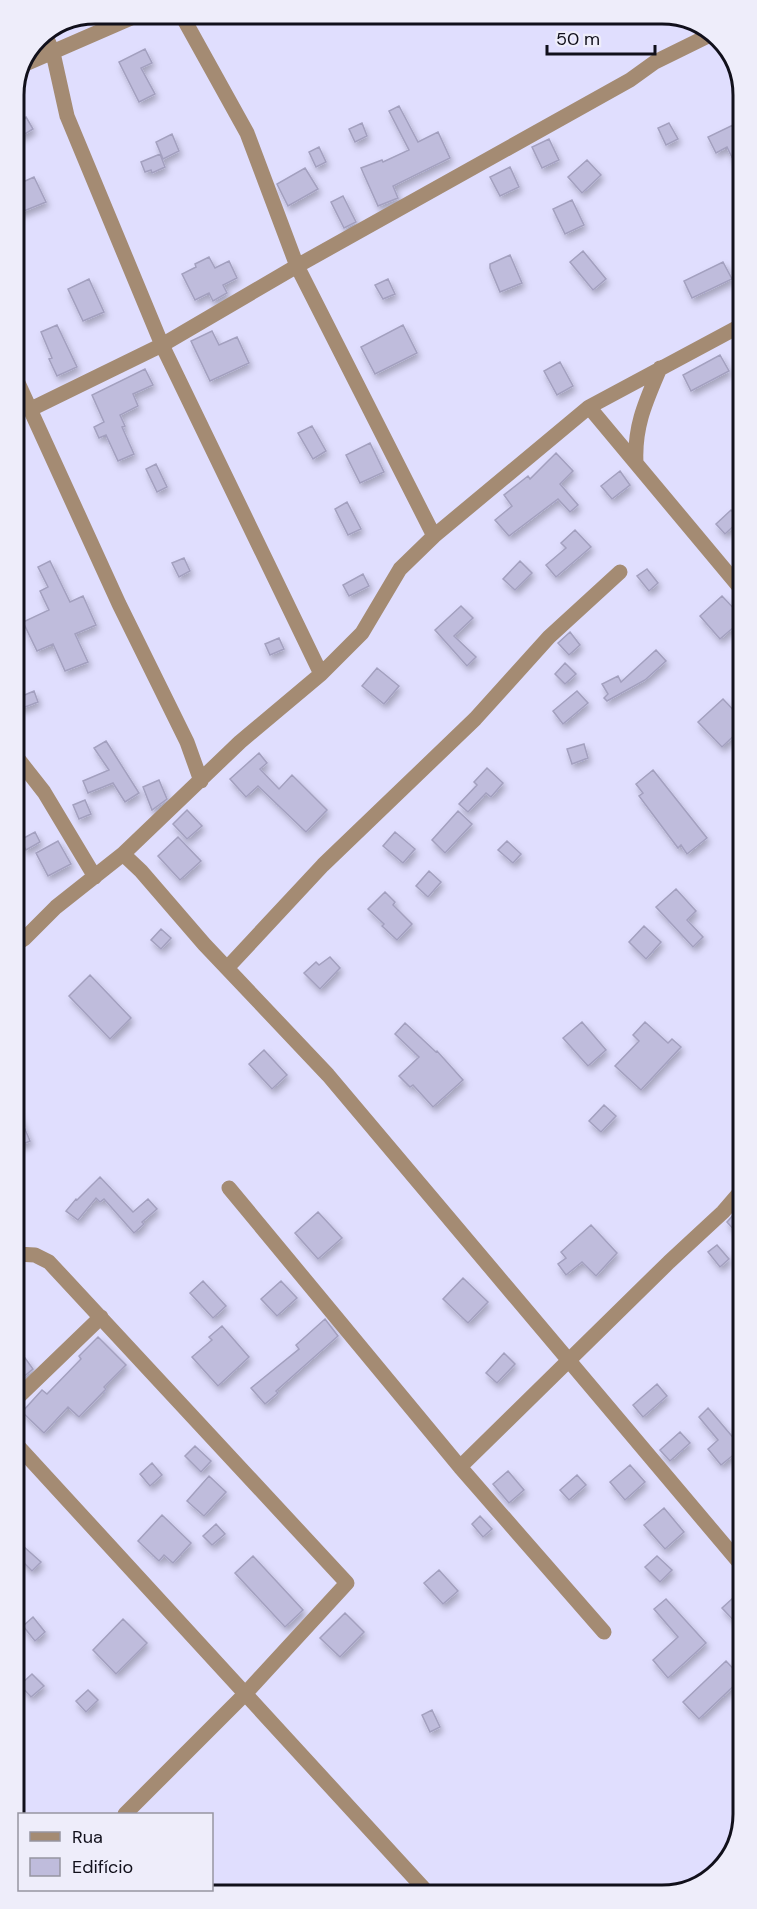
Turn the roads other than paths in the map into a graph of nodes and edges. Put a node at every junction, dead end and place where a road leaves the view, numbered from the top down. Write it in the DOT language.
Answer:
graph roads {
  1 [pos="118,24"];
  2 [pos="187,24"];
  3 [pos="704,38"];
  4 [pos="48,42"];
  5 [pos="53,53"];
  6 [pos="33,61"];
  7 [pos="297,266"];
  8 [pos="733,330"];
  9 [pos="162,345"];
  10 [pos="660,368"];
  11 [pos="24,398"];
  12 [pos="589,407"];
  13 [pos="29,410"];
  14 [pos="636,463"];
  15 [pos="434,536"];
  16 [pos="620,572"];
  17 [pos="733,579"];
  18 [pos="321,674"];
  19 [pos="24,766"];
  20 [pos="201,782"];
  21 [pos="123,854"];
  22 [pos="95,877"];
  23 [pos="24,939"];
  24 [pos="228,967"];
  25 [pos="229,1188"];
  26 [pos="733,1200"];
  27 [pos="24,1254"];
  28 [pos="101,1317"];
  29 [pos="569,1360"];
  30 [pos="24,1391"];
  31 [pos="24,1453"];
  32 [pos="460,1467"];
  33 [pos="733,1555"];
  34 [pos="604,1632"];
  35 [pos="244,1695"];
  36 [pos="126,1813"];
  37 [pos="421,1885"];
  1 -- 5 [label="street"];
  2 -- 7 [label="street"];
  3 -- 7 [label="street"];
  4 -- 5 [label="street"];
  5 -- 6 [label="street"];
  5 -- 9 [label="street"];
  7 -- 9 [label="street"];
  7 -- 15 [label="street"];
  8 -- 10 [label="street"];
  9 -- 13 [label="street"];
  9 -- 18 [label="street"];
  10 -- 12 [label="street"];
  10 -- 14 [label="street"];
  11 -- 13 [label="street"];
  12 -- 14 [label="street"];
  12 -- 15 [label="street"];
  13 -- 20 [label="street"];
  14 -- 17 [label="street"];
  15 -- 18 [label="street"];
  16 -- 24 [label="street"];
  18 -- 20 [label="street"];
  19 -- 22 [label="street"];
  20 -- 21 [label="street"];
  21 -- 22 [label="street"];
  21 -- 24 [label="street"];
  22 -- 23 [label="street"];
  24 -- 29 [label="street"];
  25 -- 32 [label="street"];
  26 -- 29 [label="street"];
  27 -- 28 [label="street"];
  28 -- 30 [label="street"];
  28 -- 35 [label="street"];
  29 -- 32 [label="street"];
  29 -- 33 [label="street"];
  31 -- 35 [label="street"];
  32 -- 34 [label="street"];
  35 -- 36 [label="street"];
  35 -- 37 [label="street"];
}
